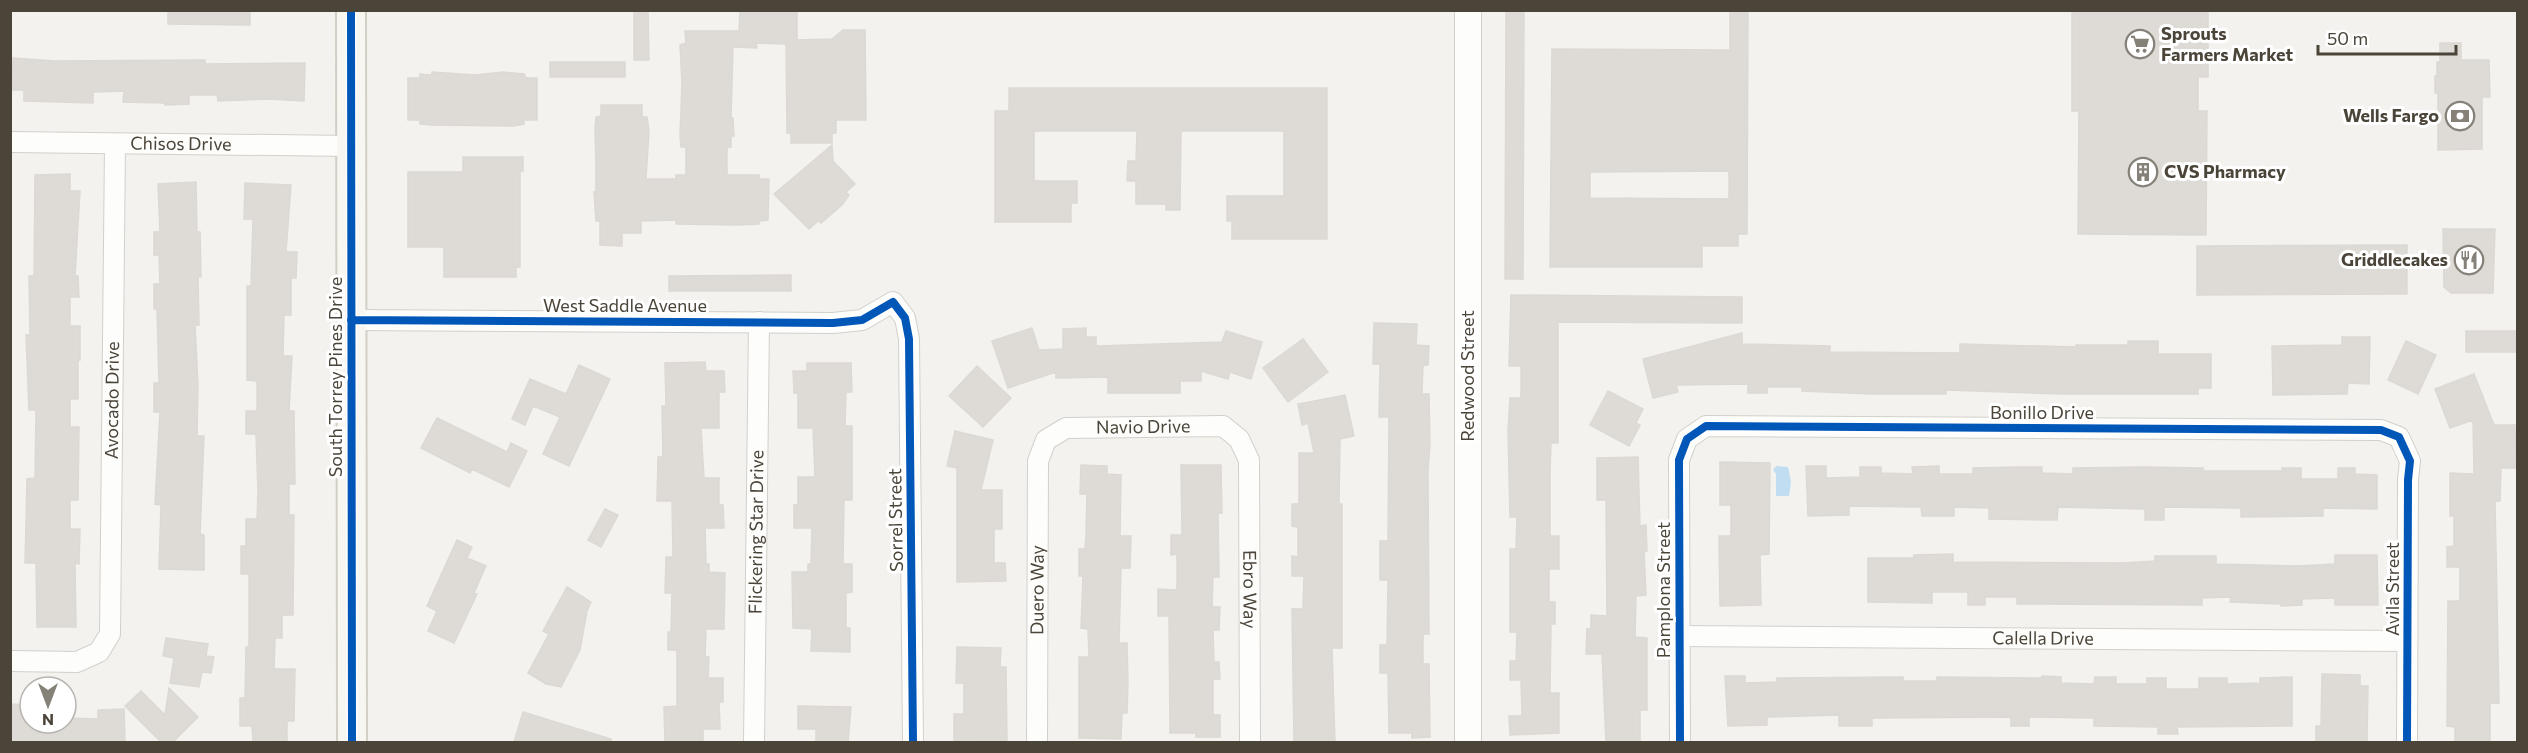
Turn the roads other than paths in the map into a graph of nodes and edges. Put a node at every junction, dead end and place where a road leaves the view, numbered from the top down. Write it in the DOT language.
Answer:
graph roads {
  1 [pos="351,10"];
  2 [pos="1468,10"];
  3 [pos="10,142"];
  4 [pos="116,145"];
  5 [pos="351,146"];
  6 [pos="893,302"];
  7 [pos="351,320"];
  8 [pos="759,322"];
  9 [pos="2399,437"];
  10 [pos="1239,439"];
  11 [pos="1687,439"];
  12 [pos="1046,440"];
  13 [pos="1679,636"];
  14 [pos="2407,641"];
  15 [pos="10,661"];
  16 [pos="352,742"];
  17 [pos="753,742"];
  18 [pos="913,742"];
  19 [pos="1037,742"];
  20 [pos="1250,742"];
  21 [pos="1468,742"];
  22 [pos="1680,742"];
  23 [pos="2407,742"];
  1 -- 5 [label="main road, South Torrey Pines Drive"];
  2 -- 21 [label="street, Redwood Street"];
  3 -- 4 [label="street, Chisos Drive"];
  4 -- 5 [label="street, Chisos Drive"];
  4 -- 15 [label="street, Avocado Drive"];
  5 -- 7 [label="main road, South Torrey Pines Drive"];
  6 -- 8 [label="street, West Saddle Avenue"];
  6 -- 18 [label="street, Sorrel Street"];
  7 -- 8 [label="street, West Saddle Avenue"];
  7 -- 16 [label="main road, South Torrey Pines Drive"];
  8 -- 17 [label="street, Flickering Star Drive"];
  9 -- 11 [label="street, Bonillo Drive"];
  9 -- 14 [label="street, Avila Street"];
  10 -- 12 [label="street, Navio Drive"];
  10 -- 20 [label="street, Ebro Way"];
  11 -- 13 [label="street, Pamplona Street"];
  12 -- 19 [label="street, Duero Way"];
  13 -- 14 [label="street, Calella Drive"];
  13 -- 22 [label="street, Pamplona Street"];
  14 -- 23 [label="street, Avila Street"];
}
